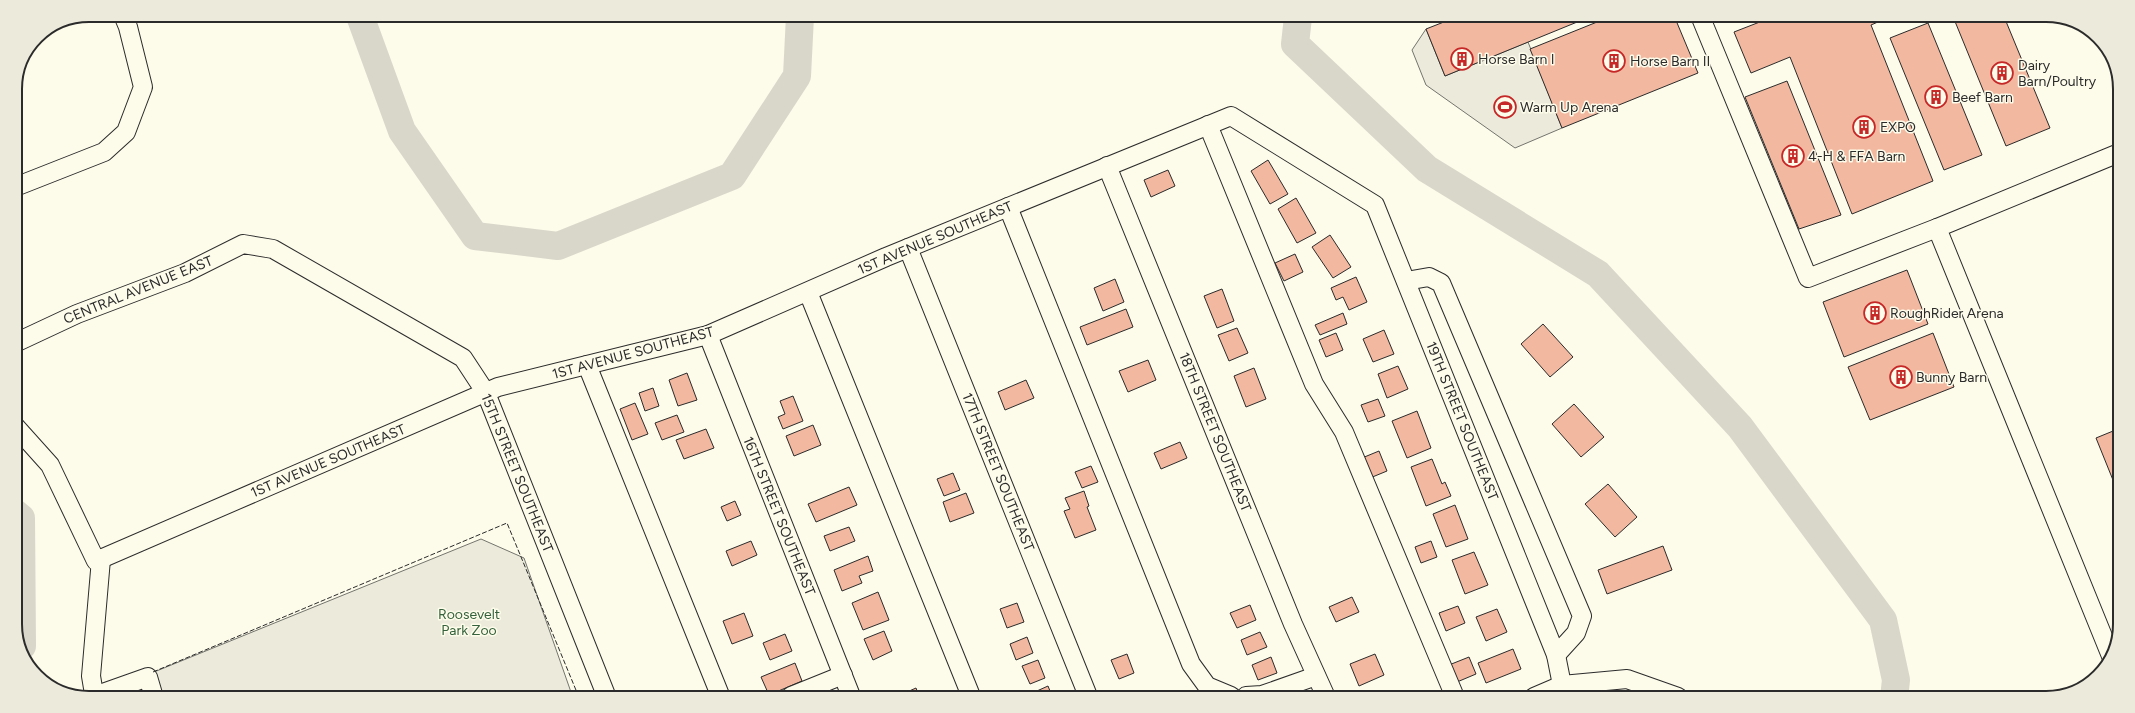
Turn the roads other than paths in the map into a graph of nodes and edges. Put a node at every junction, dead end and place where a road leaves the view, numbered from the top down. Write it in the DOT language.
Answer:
graph roads {
  1 [pos="126,22"];
  2 [pos="1703,22"];
  3 [pos="1231,116"];
  4 [pos="1208,125"];
  5 [pos="2113,155"];
  6 [pos="1106,166"];
  7 [pos="22,184"];
  8 [pos="1008,207"];
  9 [pos="1937,228"];
  10 [pos="261,247"];
  11 [pos="908,248"];
  12 [pos="1406,281"];
  13 [pos="808,292"];
  14 [pos="708,335"];
  15 [pos="22,340"];
  16 [pos="587,365"];
  17 [pos="486,393"];
  18 [pos="22,434"];
  19 [pos="101,559"];
  20 [pos="2108,650"];
  21 [pos="1556,655"];
  22 [pos="843,675"];
  23 [pos="1316,676"];
  24 [pos="1562,685"];
  25 [pos="94,691"];
  26 [pos="108,691"];
  27 [pos="152,691"];
  28 [pos="604,691"];
  29 [pos="718,691"];
  30 [pos="803,691"];
  31 [pos="849,691"];
  32 [pos="969,691"];
  33 [pos="1086,691"];
  34 [pos="1219,691"];
  35 [pos="1273,691"];
  36 [pos="1323,691"];
  37 [pos="1452,691"];
  38 [pos="1548,691"];
  39 [pos="1661,691"];
  1 -- 7 [label="street"];
  2 -- 9 [label="street"];
  3 -- 4 [label="street, 1ST AVENUE SOUTHEAST"];
  3 -- 12 [label="street, 19TH STREET SOUTHEAST"];
  4 -- 6 [label="street, 1ST AVENUE SOUTHEAST"];
  4 -- 37 [label="street"];
  5 -- 9 [label="street"];
  6 -- 8 [label="street, 1ST AVENUE SOUTHEAST"];
  6 -- 23 [label="street, 18TH STREET SOUTHEAST"];
  8 -- 11 [label="street, 1ST AVENUE SOUTHEAST"];
  8 -- 34 [label="street"];
  9 -- 20 [label="street"];
  10 -- 15 [label="street, CENTRAL AVENUE EAST"];
  10 -- 17 [label="street, 15TH STREET SOUTHEAST"];
  11 -- 13 [label="street, 1ST AVENUE SOUTHEAST"];
  11 -- 33 [label="street, 17TH STREET SOUTHEAST"];
  12 -- 21 [label="street, 19TH STREET SOUTHEAST"];
  12 -- 21 [label="street"];
  13 -- 14 [label="street, 1ST AVENUE SOUTHEAST"];
  13 -- 32 [label="street"];
  14 -- 16 [label="street, 1ST AVENUE SOUTHEAST"];
  14 -- 22 [label="street, 16TH STREET SOUTHEAST"];
  16 -- 17 [label="street, 1ST AVENUE SOUTHEAST"];
  16 -- 29 [label="street"];
  17 -- 19 [label="street, 1ST AVENUE SOUTHEAST"];
  17 -- 28 [label="street, 15TH STREET SOUTHEAST"];
  18 -- 19 [label="street"];
  19 -- 25 [label="street"];
  21 -- 24 [label="street, 19TH STREET SOUTHEAST"];
  22 -- 30 [label="street"];
  22 -- 31 [label="street, 16TH STREET SOUTHEAST"];
  23 -- 35 [label="street"];
  23 -- 36 [label="street, 18TH STREET SOUTHEAST"];
  24 -- 38 [label="street"];
  24 -- 39 [label="street"];
  26 -- 27 [label="street"];
}
